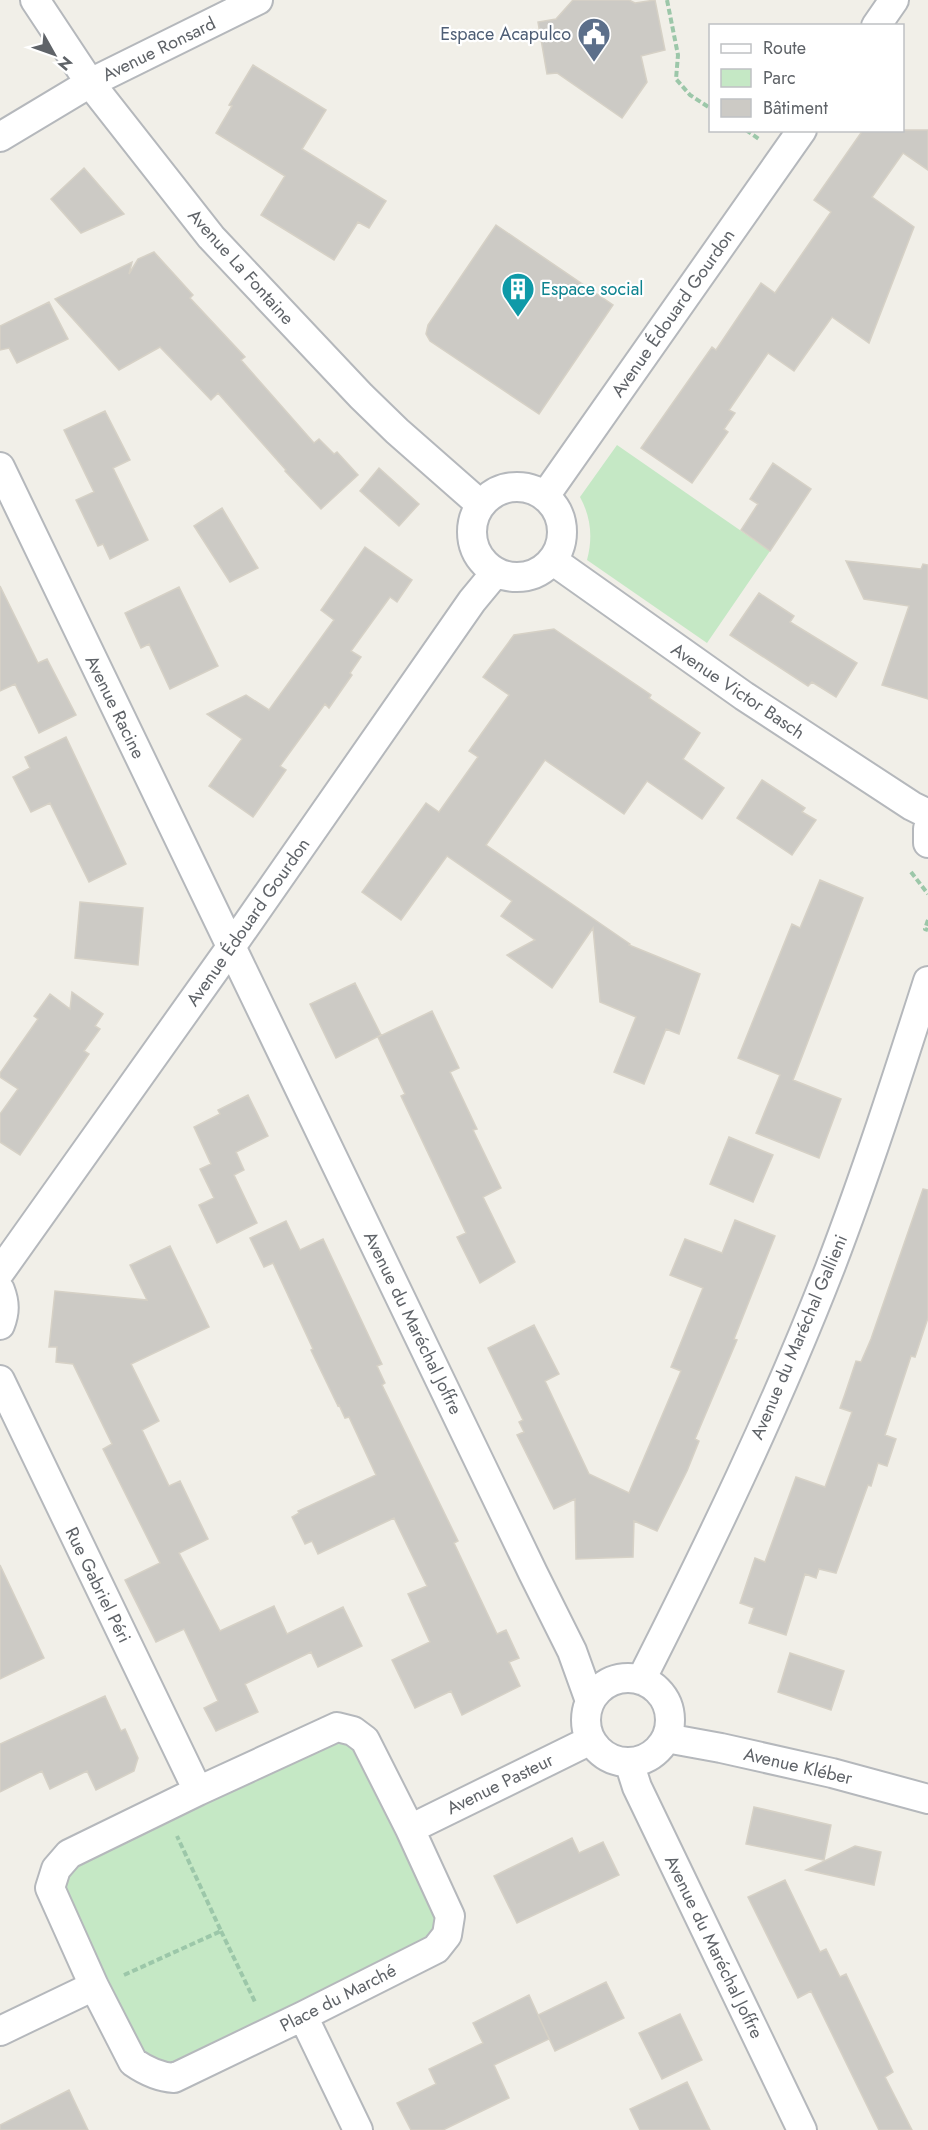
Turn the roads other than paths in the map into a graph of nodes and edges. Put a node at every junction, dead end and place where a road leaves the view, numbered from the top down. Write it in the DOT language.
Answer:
graph roads {
  1 [pos="35,0"];
  2 [pos="258,0"];
  3 [pos="894,0"];
  4 [pos="877,24"];
  5 [pos="90,83"];
  6 [pos="801,132"];
  7 [pos="0,136"];
  8 [pos="0,467"];
  9 [pos="545,496"];
  10 [pos="480,504"];
  11 [pos="552,560"];
  12 [pos="496,572"];
  13 [pos="928,814"];
  14 [pos="928,829"];
  15 [pos="928,843"];
  16 [pos="231,947"];
  17 [pos="928,981"];
  18 [pos="0,1272"];
  19 [pos="0,1290"];
  20 [pos="0,1325"];
  21 [pos="0,1380"];
  22 [pos="641,1680"];
  23 [pos="590,1701"];
  24 [pos="666,1738"];
  25 [pos="591,1740"];
  26 [pos="629,1762"];
  27 [pos="198,1791"];
  28 [pos="928,1799"];
  29 [pos="410,1829"];
  30 [pos="94,1986"];
  31 [pos="303,2016"];
  32 [pos="0,2031"];
  33 [pos="358,2130"];
  34 [pos="802,2130"];
  1 -- 5 [label="street, Avenue La Fontaine"];
  2 -- 5 [label="street, Avenue Ronsard"];
  3 -- 4 [label="street"];
  5 -- 7 [label="street, Avenue Ronsard"];
  5 -- 10 [label="street, Avenue La Fontaine"];
  6 -- 9 [label="street, Avenue Édouard Gourdon"];
  8 -- 16 [label="street, Avenue Racine"];
  9 -- 10 [label="street"];
  9 -- 11 [label="street"];
  10 -- 12 [label="street"];
  11 -- 12 [label="street"];
  11 -- 13 [label="street, Avenue Victor Basch"];
  12 -- 16 [label="street, Avenue Édouard Gourdon"];
  14 -- 15 [label="street"];
  16 -- 18 [label="street, Avenue Édouard Gourdon"];
  16 -- 23 [label="street, Avenue du Maréchal Joffre"];
  17 -- 22 [label="street, Avenue du Maréchal Gallieni"];
  19 -- 20 [label="street"];
  21 -- 27 [label="street, Rue Gabriel Péri"];
  22 -- 23 [label="street"];
  22 -- 24 [label="street"];
  23 -- 25 [label="street"];
  24 -- 26 [label="street"];
  24 -- 28 [label="street, Avenue Kléber"];
  25 -- 26 [label="street"];
  25 -- 29 [label="street, Avenue Pasteur"];
  26 -- 34 [label="street, Avenue du Maréchal Joffre"];
  27 -- 29 [label="street, Place du Marché"];
  27 -- 30 [label="street, Place du Marché"];
  29 -- 31 [label="street, Place du Marché"];
  30 -- 31 [label="street, Place du Marché"];
  30 -- 32 [label="street"];
  31 -- 33 [label="street"];
}
